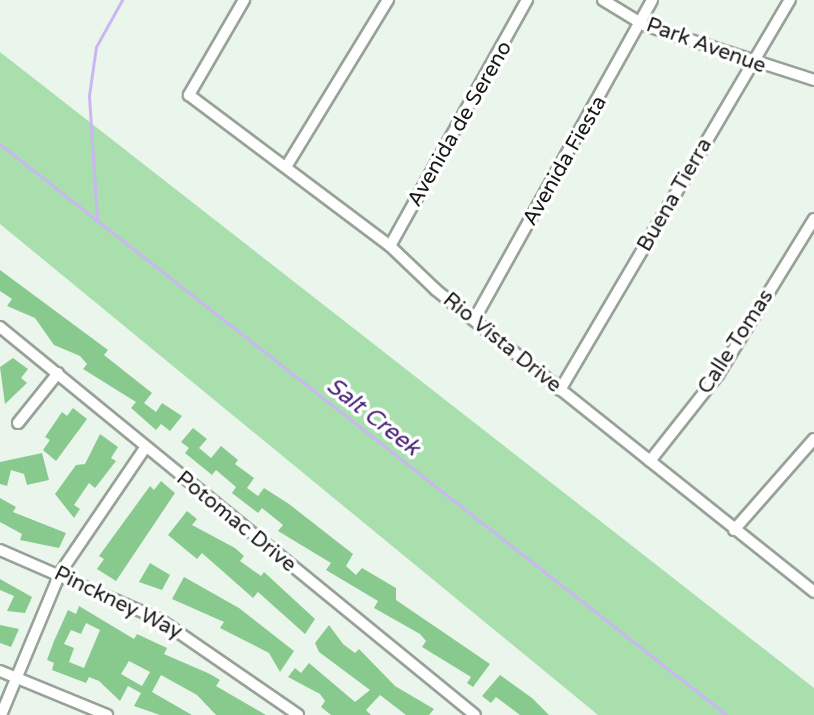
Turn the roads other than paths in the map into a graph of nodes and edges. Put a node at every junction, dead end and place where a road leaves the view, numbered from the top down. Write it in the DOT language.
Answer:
graph roads {
  1 [pos="244,0"];
  2 [pos="388,0"];
  3 [pos="527,0"];
  4 [pos="603,0"];
  5 [pos="652,0"];
  6 [pos="790,0"];
  7 [pos="644,25"];
  8 [pos="751,64"];
  9 [pos="814,80"];
  10 [pos="286,167"];
  11 [pos="814,219"];
  12 [pos="390,246"];
  13 [pos="474,320"];
  14 [pos="0,327"];
  15 [pos="58,373"];
  16 [pos="560,390"];
  17 [pos="18,423"];
  18 [pos="814,439"];
  19 [pos="145,448"];
  20 [pos="650,461"];
  21 [pos="734,530"];
  22 [pos="0,550"];
  23 [pos="60,573"];
  24 [pos="814,592"];
  25 [pos="0,671"];
  26 [pos="15,676"];
  27 [pos="1,715"];
  28 [pos="107,715"];
  29 [pos="298,715"];
  30 [pos="475,715"];
  1 -- 10 [label="street, Rio Vista Drive"];
  2 -- 10 [label="street"];
  3 -- 12 [label="street, Avenida de Sereno"];
  4 -- 7 [label="street, Park Avenue"];
  5 -- 7 [label="street, Avenida Fiesta"];
  6 -- 8 [label="street, Buena Tierra"];
  7 -- 8 [label="street, Park Avenue"];
  7 -- 13 [label="street, Avenida Fiesta"];
  8 -- 9 [label="street, Park Avenue"];
  8 -- 16 [label="street, Buena Tierra"];
  10 -- 12 [label="street, Rio Vista Drive"];
  11 -- 20 [label="street, Calle Tomas"];
  12 -- 13 [label="street, Rio Vista Drive"];
  13 -- 16 [label="street, Rio Vista Drive"];
  14 -- 15 [label="street, Potomac Drive"];
  15 -- 17 [label="street"];
  15 -- 19 [label="street, Potomac Drive"];
  16 -- 20 [label="street, Rio Vista Drive"];
  18 -- 21 [label="street"];
  19 -- 23 [label="street"];
  19 -- 30 [label="street, Potomac Drive"];
  20 -- 21 [label="street, Rio Vista Drive"];
  21 -- 24 [label="street, Rio Vista Drive"];
  22 -- 23 [label="street, Pinckney Way"];
  23 -- 26 [label="street"];
  23 -- 29 [label="street, Pinckney Way"];
  25 -- 26 [label="street"];
  26 -- 27 [label="street"];
  26 -- 28 [label="street"];
}
